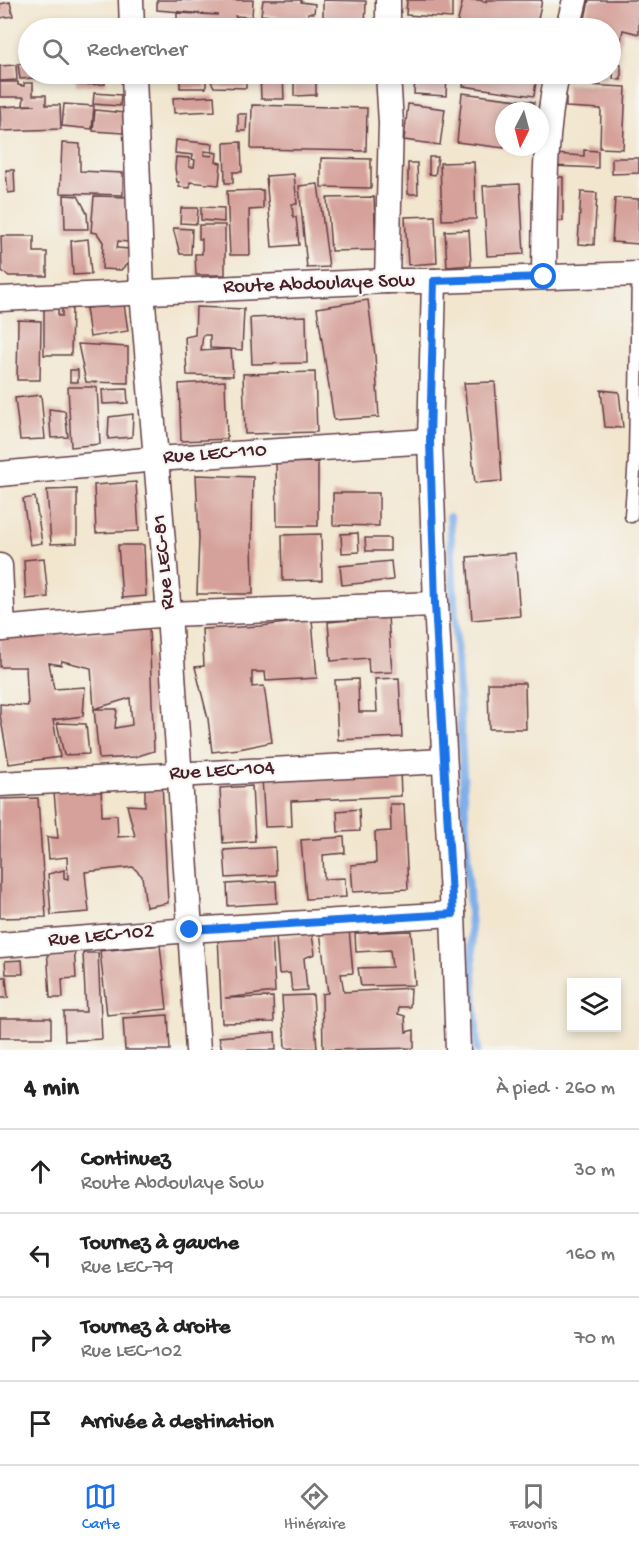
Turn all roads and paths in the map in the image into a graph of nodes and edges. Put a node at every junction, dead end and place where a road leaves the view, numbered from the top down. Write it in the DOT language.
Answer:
graph roads {
  1 [pos="131,0"];
  2 [pos="388,0"];
  3 [pos="576,0"];
  4 [pos="132,18"];
  5 [pos="388,18"];
  6 [pos="571,18"];
  7 [pos="134,84"];
  8 [pos="389,84"];
  9 [pos="555,84"];
  10 [pos="639,274"];
  11 [pos="544,277"];
  12 [pos="387,281"];
  13 [pos="434,281"];
  14 [pos="142,292"];
  15 [pos="0,299"];
  16 [pos="430,441"];
  17 [pos="156,459"];
  18 [pos="0,474"];
  19 [pos="630,516"];
  20 [pos="0,566"];
  21 [pos="435,604"];
  22 [pos="169,614"];
  23 [pos="2,629"];
  24 [pos="444,761"];
  25 [pos="180,775"];
  26 [pos="0,784"];
  27 [pos="453,914"];
  28 [pos="190,930"];
  29 [pos="0,945"];
  30 [pos="198,1050"];
  31 [pos="458,1050"];
  1 -- 4 [label="street"];
  2 -- 5 [label="street"];
  3 -- 6 [label="street"];
  7 -- 14 [label="street, Rue LEC-81"];
  8 -- 12 [label="street"];
  9 -- 11 [label="street"];
  10 -- 11 [label="street, Route Abdoulaye Sow"];
  10 -- 19 [label="lane"];
  11 -- 13 [label="street, Route Abdoulaye Sow"];
  12 -- 13 [label="street, Route Abdoulaye Sow"];
  12 -- 14 [label="street, Route Abdoulaye Sow"];
  13 -- 16 [label="street"];
  14 -- 15 [label="street, Route Abdoulaye Sow"];
  14 -- 17 [label="street, Rue LEC-81"];
  16 -- 17 [label="street, Rue LEC-110"];
  16 -- 21 [label="street"];
  17 -- 18 [label="street, Rue LEC-110"];
  17 -- 22 [label="street, Rue LEC-81"];
  20 -- 23 [label="street"];
  21 -- 22 [label="street"];
  21 -- 24 [label="street"];
  22 -- 23 [label="street"];
  22 -- 25 [label="street, Rue LEC-81"];
  24 -- 25 [label="street, Rue LEC-104"];
  24 -- 27 [label="street"];
  25 -- 26 [label="street, Rue LEC-104"];
  25 -- 28 [label="street, Rue LEC-81"];
  27 -- 28 [label="street, Rue LEC-102"];
  27 -- 31 [label="street"];
  28 -- 29 [label="street, Rue LEC-102"];
  28 -- 30 [label="street, Rue LEC-81"];
}
